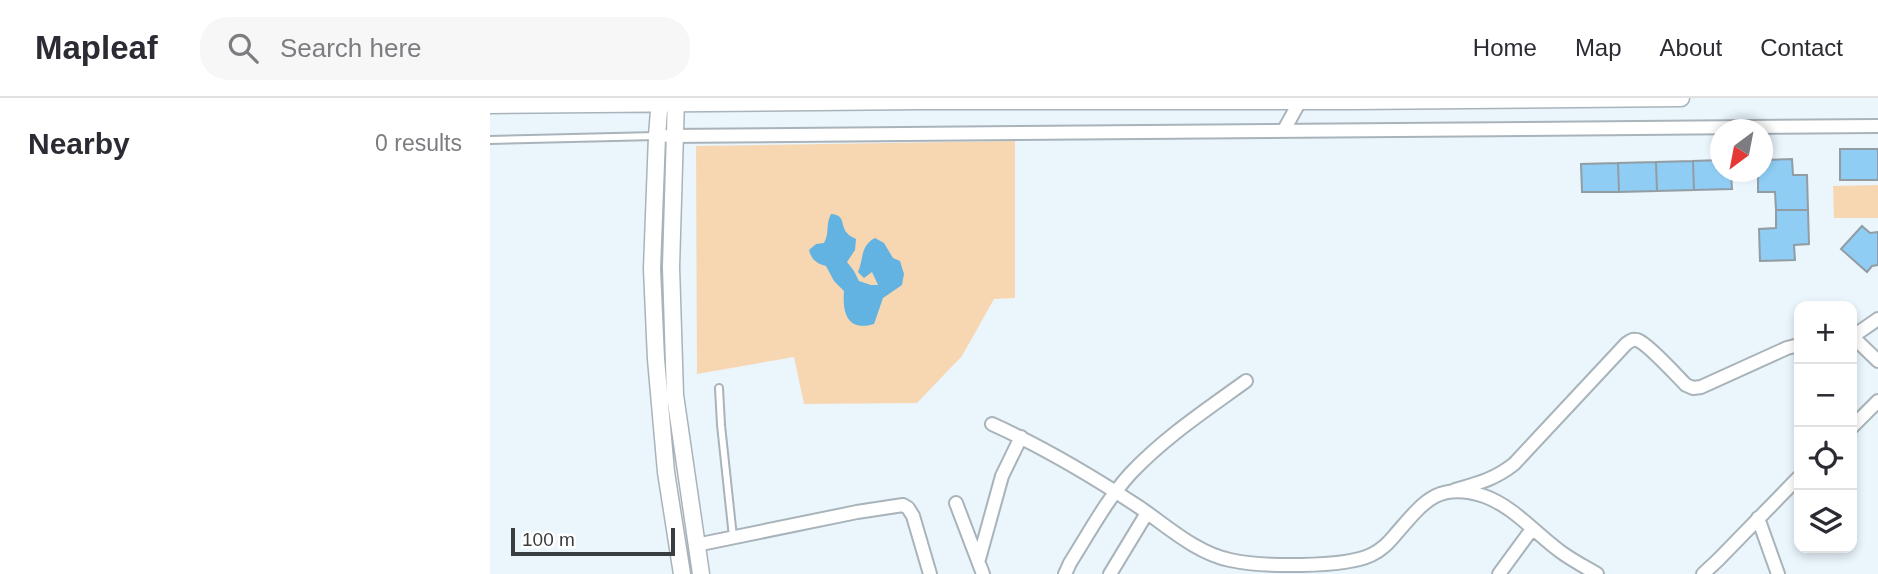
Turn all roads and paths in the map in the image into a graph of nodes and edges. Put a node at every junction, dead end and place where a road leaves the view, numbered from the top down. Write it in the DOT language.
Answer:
graph roads {
  1 [pos="1681,98"];
  2 [pos="1431,99"];
  3 [pos="668,100"];
  4 [pos="1300,101"];
  5 [pos="490,105"];
  6 [pos="1287,124"];
  7 [pos="1878,126"];
  8 [pos="657,136"];
  9 [pos="675,136"];
  10 [pos="490,139"];
  11 [pos="1878,319"];
  12 [pos="1857,333"];
  13 [pos="1857,341"];
  14 [pos="1794,346"];
  15 [pos="1878,361"];
  16 [pos="1245,381"];
  17 [pos="719,388"];
  18 [pos="1878,401"];
  19 [pos="1857,421"];
  20 [pos="992,424"];
  21 [pos="1021,437"];
  22 [pos="1794,482"];
  23 [pos="1116,492"];
  24 [pos="1448,492"];
  25 [pos="956,503"];
  26 [pos="1147,513"];
  27 [pos="1758,518"];
  28 [pos="1532,529"];
  29 [pos="733,537"];
  30 [pos="696,545"];
  31 [pos="979,559"];
  32 [pos="682,574"];
  33 [pos="701,574"];
  34 [pos="930,574"];
  35 [pos="983,574"];
  36 [pos="1065,574"];
  37 [pos="1110,574"];
  38 [pos="1499,574"];
  39 [pos="1597,574"];
  40 [pos="1703,574"];
  41 [pos="1778,574"];
  1 -- 2 [label="street"];
  2 -- 4 [label="street"];
  3 -- 4 [label="street"];
  3 -- 5 [label="street"];
  3 -- 8 [label="street"];
  3 -- 9 [label="street"];
  4 -- 6 [label="street"];
  6 -- 7 [label="street"];
  6 -- 9 [label="street"];
  8 -- 9 [label="street"];
  8 -- 10 [label="lane"];
  8 -- 32 [label="street"];
  9 -- 30 [label="street"];
  11 -- 12 [label="street"];
  13 -- 15 [label="street"];
  14 -- 24 [label="street"];
  16 -- 23 [label="street"];
  17 -- 29 [label="lane"];
  18 -- 19 [label="street"];
  20 -- 21 [label="street"];
  21 -- 23 [label="street"];
  21 -- 31 [label="street"];
  22 -- 27 [label="street"];
  23 -- 26 [label="street"];
  23 -- 36 [label="street"];
  24 -- 26 [label="street"];
  24 -- 28 [label="street"];
  25 -- 31 [label="street"];
  26 -- 37 [label="street"];
  27 -- 40 [label="street"];
  27 -- 41 [label="street"];
  28 -- 38 [label="street"];
  28 -- 39 [label="street"];
  29 -- 30 [label="street"];
  29 -- 34 [label="street"];
  30 -- 33 [label="street"];
  31 -- 35 [label="street"];
}
